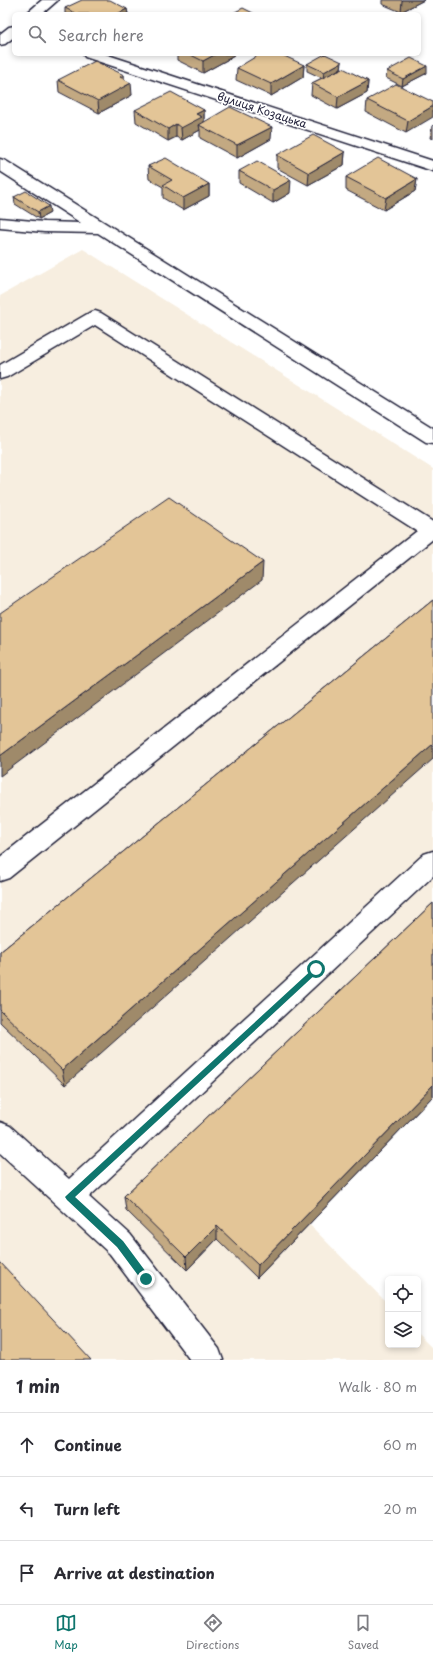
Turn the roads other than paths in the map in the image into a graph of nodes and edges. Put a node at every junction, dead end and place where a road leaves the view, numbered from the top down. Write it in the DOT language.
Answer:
graph roads {
  1 [pos="51,0"];
  2 [pos="36,12"];
  3 [pos="12,32"];
  4 [pos="0,41"];
  5 [pos="96,56"];
  6 [pos="0,164"];
  7 [pos="433,166"];
  8 [pos="0,223"];
  9 [pos="102,228"];
  10 [pos="0,373"];
  11 [pos="433,437"];
  12 [pos="433,861"];
  13 [pos="0,871"];
  14 [pos="0,1135"];
  15 [pos="70,1197"];
  16 [pos="208,1360"];
  1 -- 2 [label="street"];
  3 -- 4 [label="street"];
  5 -- 7 [label="street, вулиця Козацька"];
  6 -- 9 [label="street"];
  8 -- 9 [label="street"];
  9 -- 11 [label="street"];
  10 -- 13 [label="street"];
  12 -- 15 [label="street"];
  14 -- 15 [label="street"];
  15 -- 16 [label="street"];
}
